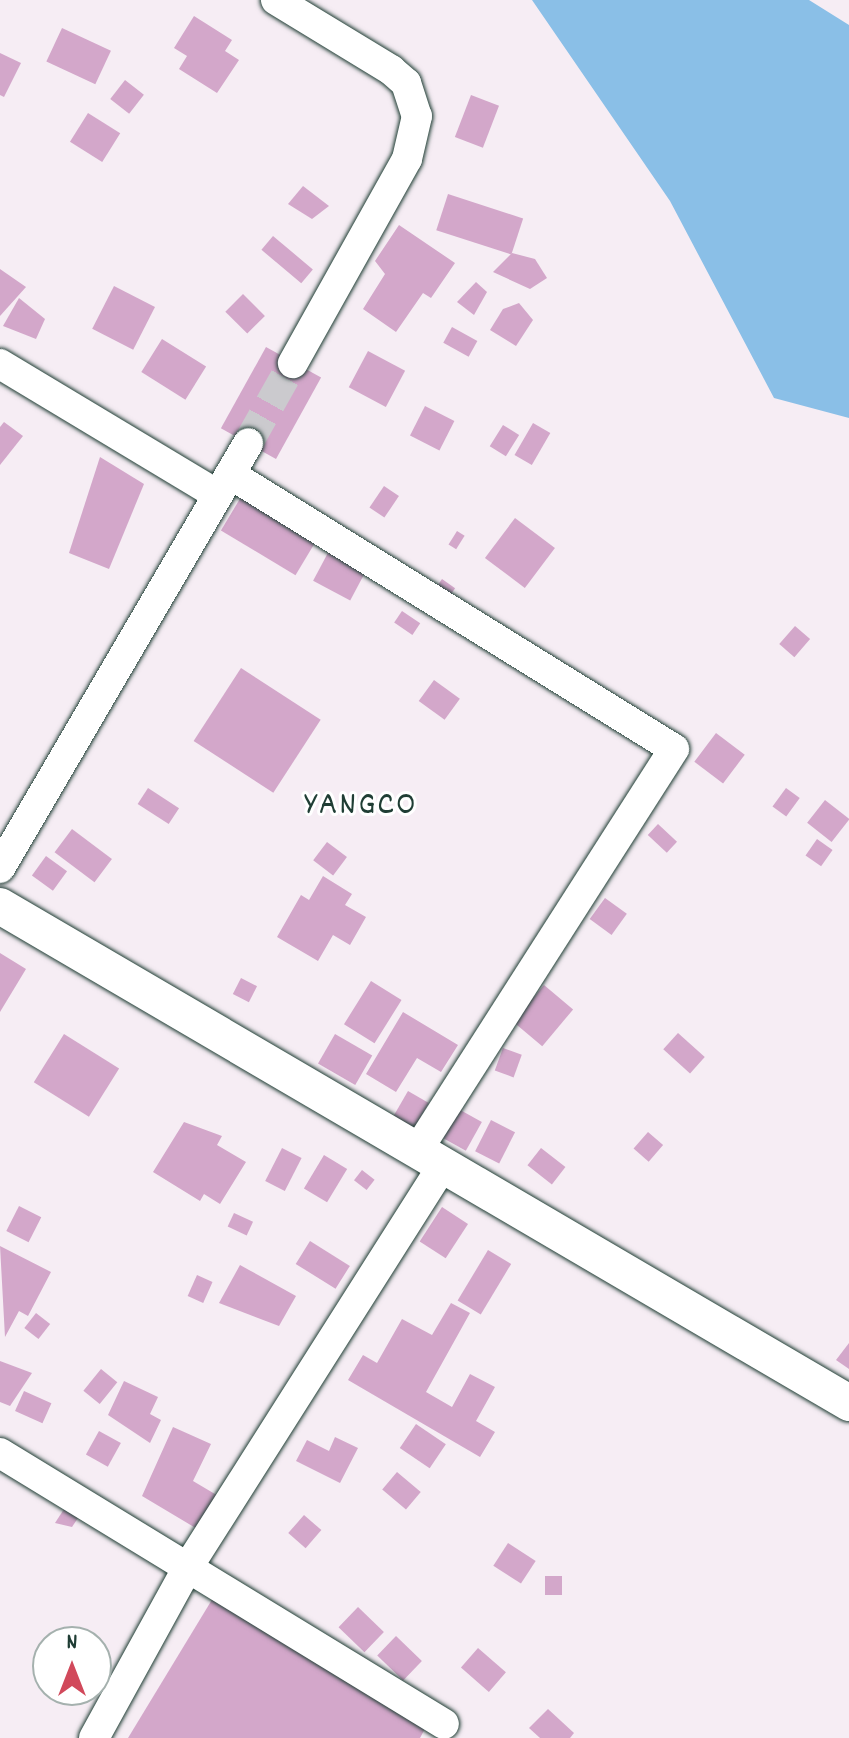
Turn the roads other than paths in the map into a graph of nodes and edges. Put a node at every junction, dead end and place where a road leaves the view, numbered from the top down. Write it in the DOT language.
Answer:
graph roads {
  1 [pos="276,0"];
  2 [pos="293,363"];
  3 [pos="0,364"];
  4 [pos="248,443"];
  5 [pos="224,484"];
  6 [pos="0,868"];
  7 [pos="0,906"];
  8 [pos="431,1156"];
  9 [pos="849,1403"];
  10 [pos="0,1453"];
  11 [pos="188,1567"];
  12 [pos="444,1724"];
  13 [pos="94,1738"];
  1 -- 2 [label="street"];
  3 -- 5 [label="street"];
  4 -- 5 [label="street"];
  5 -- 6 [label="street"];
  5 -- 8 [label="street"];
  7 -- 8 [label="street"];
  8 -- 9 [label="street"];
  8 -- 11 [label="street"];
  10 -- 11 [label="street"];
  11 -- 12 [label="street"];
  11 -- 13 [label="street"];
}
